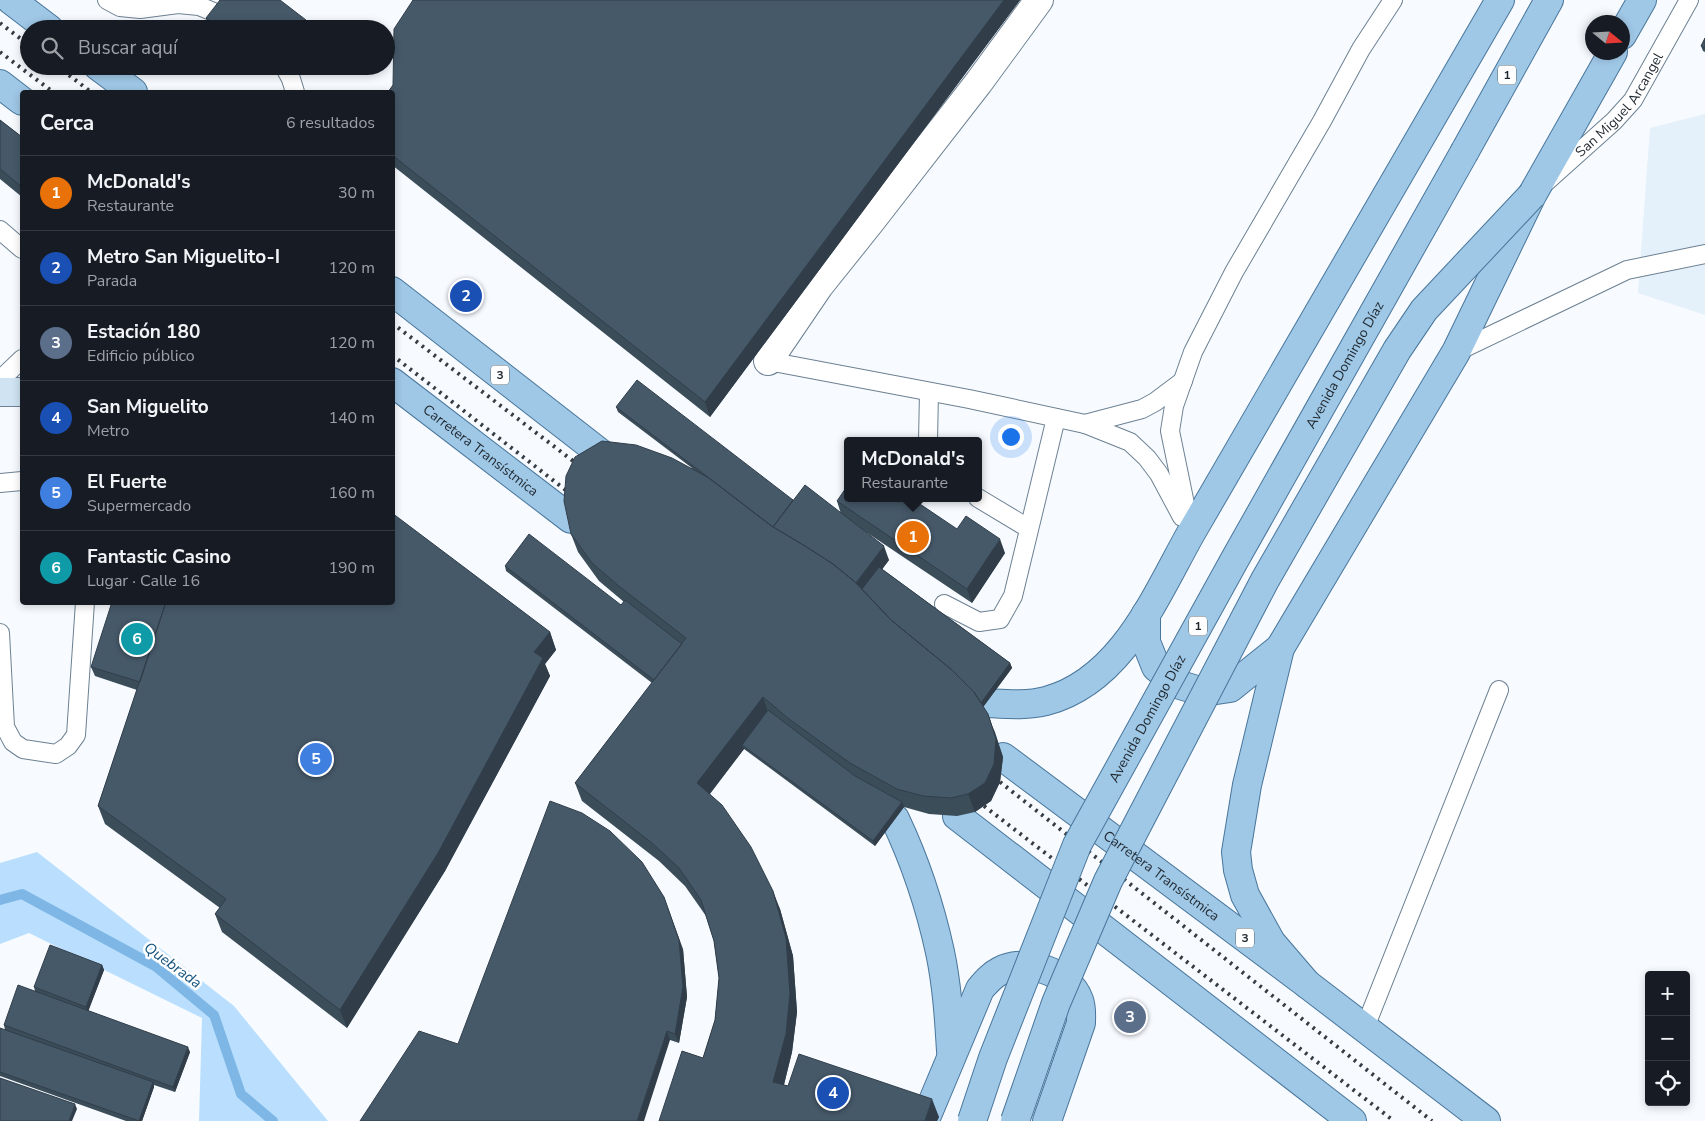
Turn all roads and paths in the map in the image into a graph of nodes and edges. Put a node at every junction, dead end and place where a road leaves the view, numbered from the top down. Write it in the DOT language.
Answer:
graph roads {
  1 [pos="11,0"];
  2 [pos="107,0"];
  3 [pos="1039,0"];
  4 [pos="1393,0"];
  5 [pos="1500,0"];
  6 [pos="1549,0"];
  7 [pos="1642,0"];
  8 [pos="1689,0"];
  9 [pos="216,13"];
  10 [pos="37,20"];
  11 [pos="1630,21"];
  12 [pos="1608,60"];
  13 [pos="110,75"];
  14 [pos="289,75"];
  15 [pos="0,84"];
  16 [pos="130,90"];
  17 [pos="294,90"];
  18 [pos="20,99"];
  19 [pos="1532,195"];
  20 [pos="0,230"];
  21 [pos="20,247"];
  22 [pos="1705,254"];
  23 [pos="395,293"];
  24 [pos="1456,352"];
  25 [pos="20,361"];
  26 [pos="768,361"];
  27 [pos="0,380"];
  28 [pos="1183,381"];
  29 [pos="397,390"];
  30 [pos="0,392"];
  31 [pos="20,392"];
  32 [pos="929,392"];
  33 [pos="1056,418"];
  34 [pos="1085,424"];
  35 [pos="928,437"];
  36 [pos="608,459"];
  37 [pos="20,481"];
  38 [pos="0,483"];
  39 [pos="982,500"];
  40 [pos="571,519"];
  41 [pos="1028,528"];
  42 [pos="1191,533"];
  43 [pos="944,604"];
  44 [pos="85,605"];
  45 [pos="1146,614"];
  46 [pos="0,633"];
  47 [pos="1280,648"];
  48 [pos="1499,690"];
  49 [pos="986,703"];
  50 [pos="1003,757"];
  51 [pos="958,816"];
  52 [pos="895,818"];
  53 [pos="1307,984"];
  54 [pos="1364,1030"];
  55 [pos="951,1055"];
  56 [pos="928,1113"];
  57 [pos="972,1121"];
  58 [pos="1015,1121"];
  59 [pos="1047,1121"];
  60 [pos="1352,1121"];
  61 [pos="1486,1121"];
  1 -- 10 [label="main road"];
  2 -- 9 [label="lane"];
  3 -- 26 [label="street"];
  4 -- 28 [label="lane"];
  5 -- 42 [label="main road"];
  6 -- 57 [label="main road, Avenida Domingo Díaz / 1, bridge"];
  7 -- 11 [label="main road"];
  8 -- 19 [label="lane, San Miguel Arcangel"];
  12 -- 19 [label="main road"];
  13 -- 16 [label="main road"];
  14 -- 17 [label="lane"];
  15 -- 18 [label="main road"];
  19 -- 24 [label="main road"];
  19 -- 58 [label="main road, bridge"];
  20 -- 21 [label="lane"];
  22 -- 24 [label="lane"];
  23 -- 36 [label="main road, 3"];
  24 -- 47 [label="main road"];
  25 -- 27 [label="lane"];
  26 -- 32 [label="lane"];
  28 -- 34 [label="lane"];
  28 -- 42 [label="lane"];
  29 -- 40 [label="main road, Carretera Transístmica"];
  30 -- 31 [label="main road"];
  32 -- 33 [label="lane"];
  32 -- 35 [label="lane"];
  33 -- 34 [label="lane"];
  33 -- 41 [label="lane"];
  34 -- 42 [label="lane"];
  37 -- 38 [label="lane"];
  39 -- 41 [label="lane"];
  41 -- 43 [label="lane"];
  42 -- 45 [label="main road"];
  44 -- 46 [label="lane"];
  45 -- 47 [label="main road"];
  45 -- 49 [label="main road"];
  47 -- 53 [label="main road"];
  48 -- 54 [label="lane"];
  50 -- 53 [label="main road, Carretera Transístmica / 3"];
  51 -- 60 [label="main road"];
  52 -- 55 [label="main road"];
  53 -- 54 [label="main road, Carretera Transístmica / 3"];
  54 -- 61 [label="main road, Carretera Transístmica / 3"];
  55 -- 56 [label="main road"];
  55 -- 59 [label="main road"];
}
